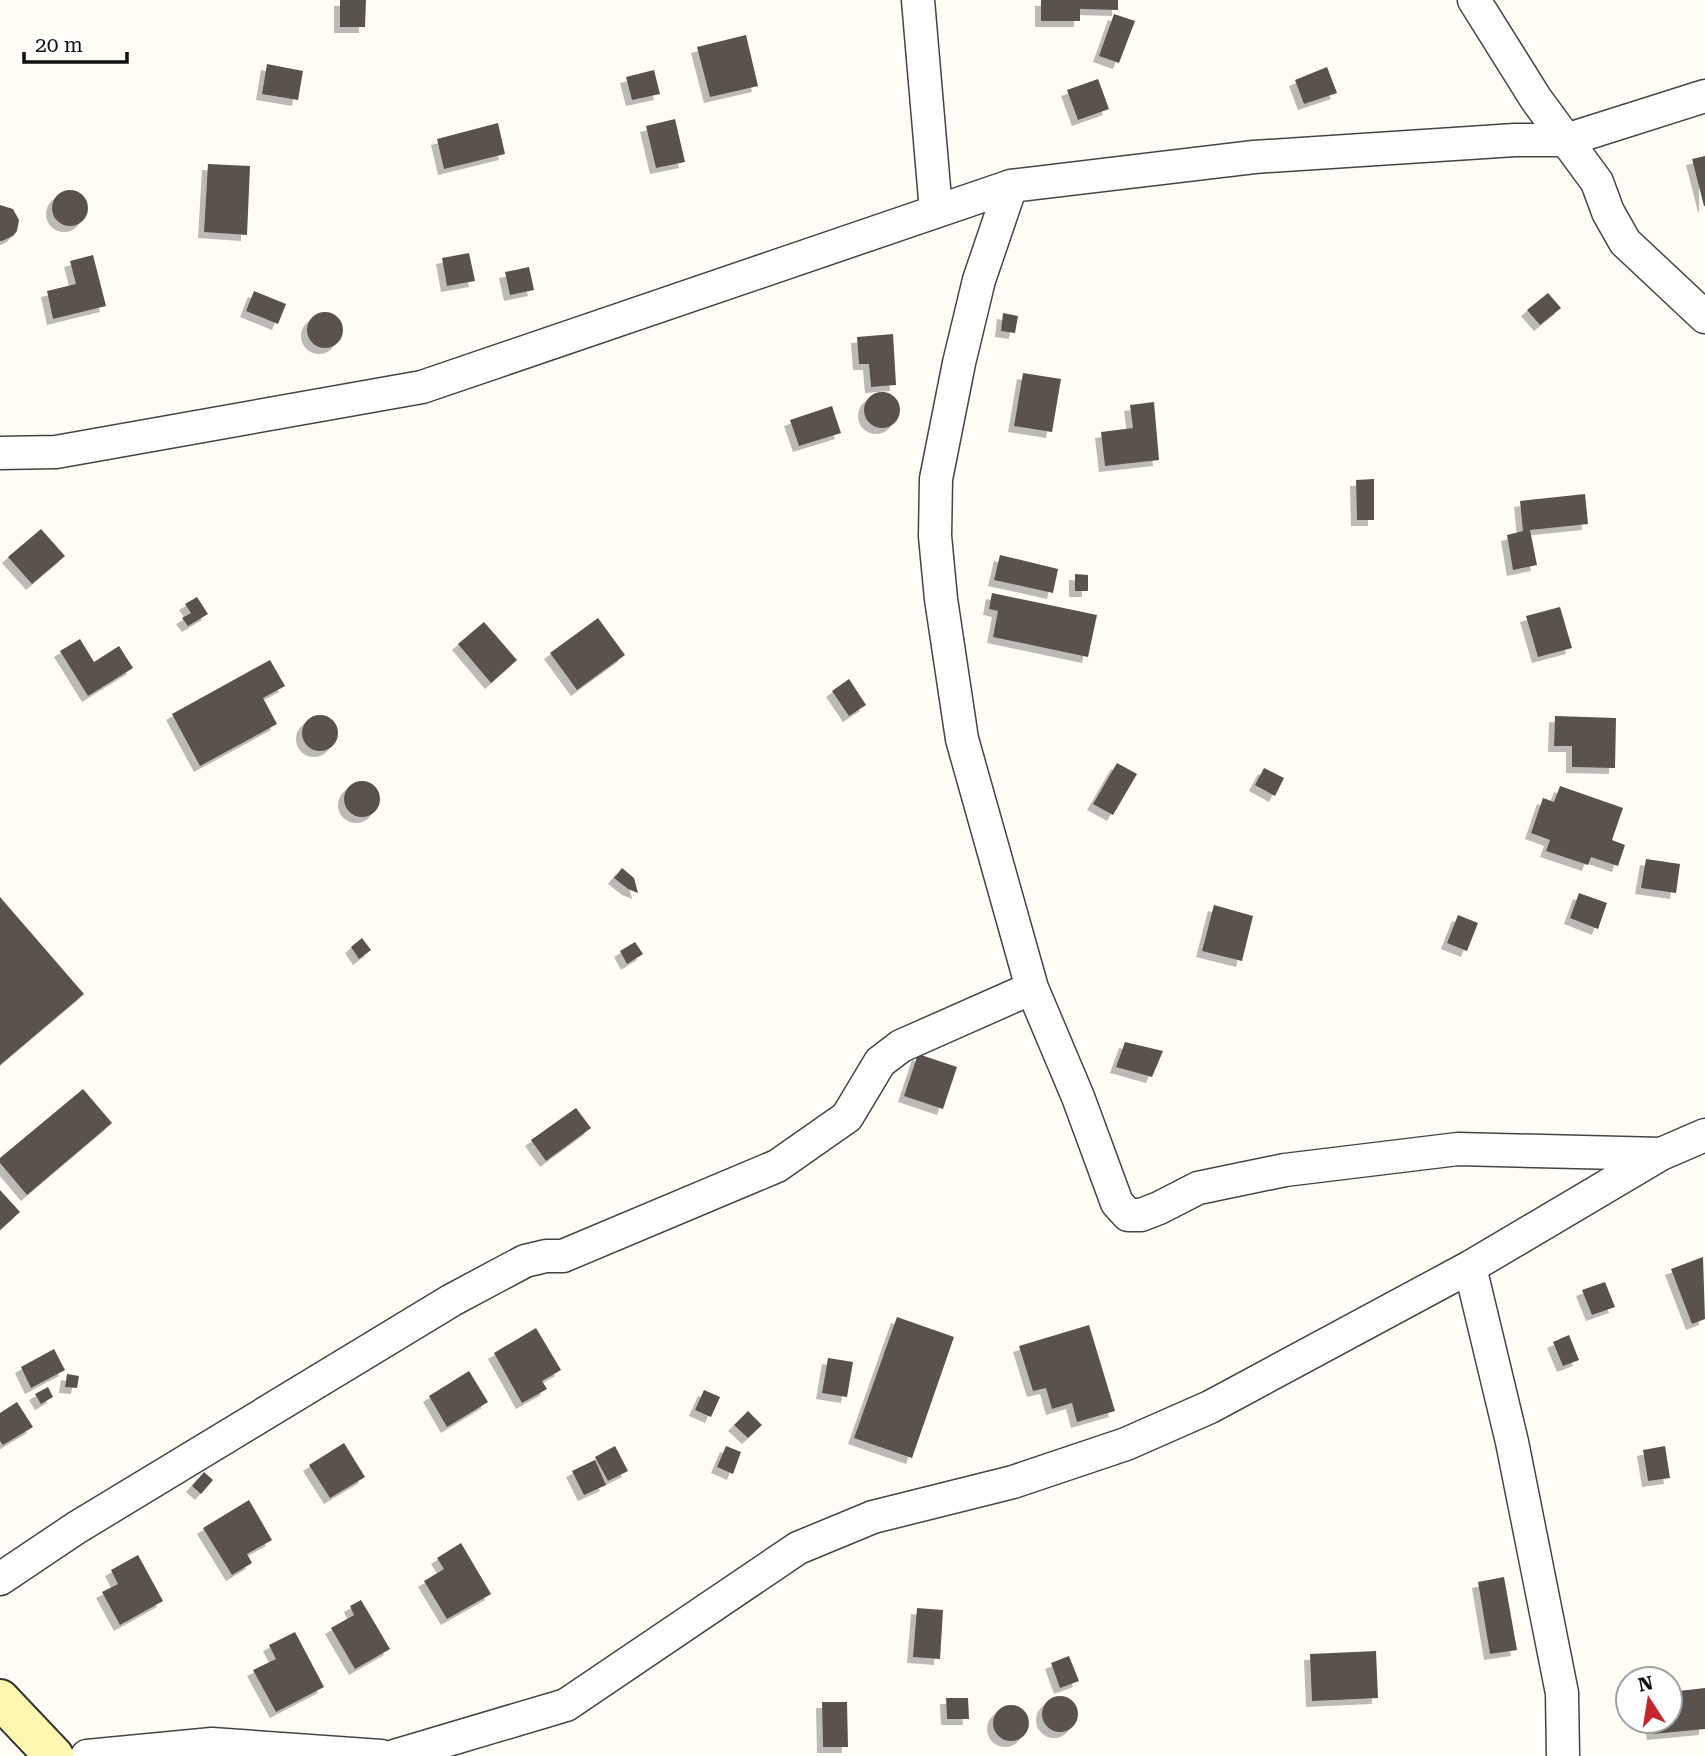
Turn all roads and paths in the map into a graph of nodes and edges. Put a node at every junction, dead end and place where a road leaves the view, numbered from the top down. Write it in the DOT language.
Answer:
graph roads {
  1 [pos="918,0"];
  2 [pos="1474,0"];
  3 [pos="1705,96"];
  4 [pos="1566,140"];
  5 [pos="1011,186"];
  6 [pos="936,211"];
  7 [pos="1705,317"];
  8 [pos="0,453"];
  9 [pos="1032,988"];
  10 [pos="1705,1135"];
  11 [pos="1661,1154"];
  12 [pos="1470,1266"];
  13 [pos="0,1578"];
  14 [pos="0,1699"];
  15 [pos="54,1756"];
  16 [pos="87,1756"];
  17 [pos="381,1756"];
  18 [pos="394,1756"];
  19 [pos="1563,1756"];
  1 -- 6 [label="street"];
  2 -- 4 [label="street"];
  3 -- 4 [label="street"];
  4 -- 5 [label="street"];
  4 -- 7 [label="street"];
  5 -- 6 [label="street"];
  5 -- 9 [label="street"];
  6 -- 8 [label="street"];
  9 -- 11 [label="street"];
  9 -- 13 [label="street"];
  10 -- 11 [label="street"];
  11 -- 12 [label="street"];
  12 -- 18 [label="street"];
  12 -- 19 [label="street"];
  14 -- 15 [label="street"];
  16 -- 17 [label="street"];
}
